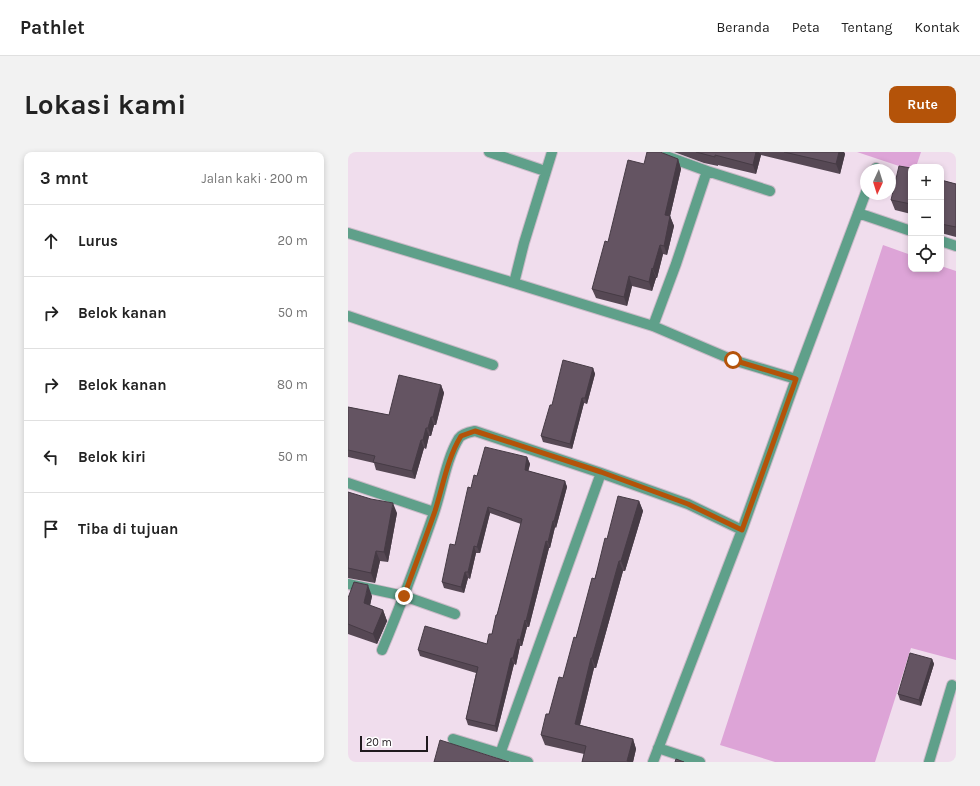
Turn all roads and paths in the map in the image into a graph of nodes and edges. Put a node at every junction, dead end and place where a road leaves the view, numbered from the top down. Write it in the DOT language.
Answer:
graph roads {
  1 [pos="489,152"];
  2 [pos="552,152"];
  3 [pos="660,154"];
  4 [pos="545,171"];
  5 [pos="707,171"];
  6 [pos="770,191"];
  7 [pos="863,200"];
  8 [pos="858,213"];
  9 [pos="908,230"];
  10 [pos="348,233"];
  11 [pos="944,242"];
  12 [pos="956,246"];
  13 [pos="514,283"];
  14 [pos="348,316"];
  15 [pos="654,326"];
  16 [pos="493,365"];
  17 [pos="796,379"];
  18 [pos="601,472"];
  19 [pos="348,483"];
  20 [pos="434,512"];
  21 [pos="742,530"];
  22 [pos="348,584"];
  23 [pos="404,596"];
  24 [pos="455,614"];
  25 [pos="382,650"];
  26 [pos="952,685"];
  27 [pos="453,739"];
  28 [pos="658,748"];
  29 [pos="500,754"];
  30 [pos="528,762"];
  31 [pos="653,762"];
  32 [pos="700,762"];
  33 [pos="930,762"];
  1 -- 4 [label="street"];
  2 -- 4 [label="street"];
  3 -- 5 [label="street"];
  4 -- 13 [label="street"];
  5 -- 6 [label="street"];
  5 -- 15 [label="street"];
  7 -- 8 [label="street"];
  8 -- 9 [label="street"];
  8 -- 17 [label="street"];
  10 -- 13 [label="street"];
  11 -- 12 [label="street"];
  13 -- 15 [label="street"];
  14 -- 16 [label="street"];
  15 -- 17 [label="street"];
  17 -- 21 [label="street"];
  18 -- 20 [label="street"];
  18 -- 21 [label="street"];
  18 -- 29 [label="street"];
  19 -- 20 [label="street"];
  20 -- 23 [label="street"];
  21 -- 28 [label="street"];
  22 -- 23 [label="street"];
  23 -- 24 [label="street"];
  23 -- 25 [label="street"];
  26 -- 33 [label="street"];
  27 -- 29 [label="street"];
  28 -- 31 [label="street"];
  28 -- 32 [label="street"];
  29 -- 30 [label="street"];
}
